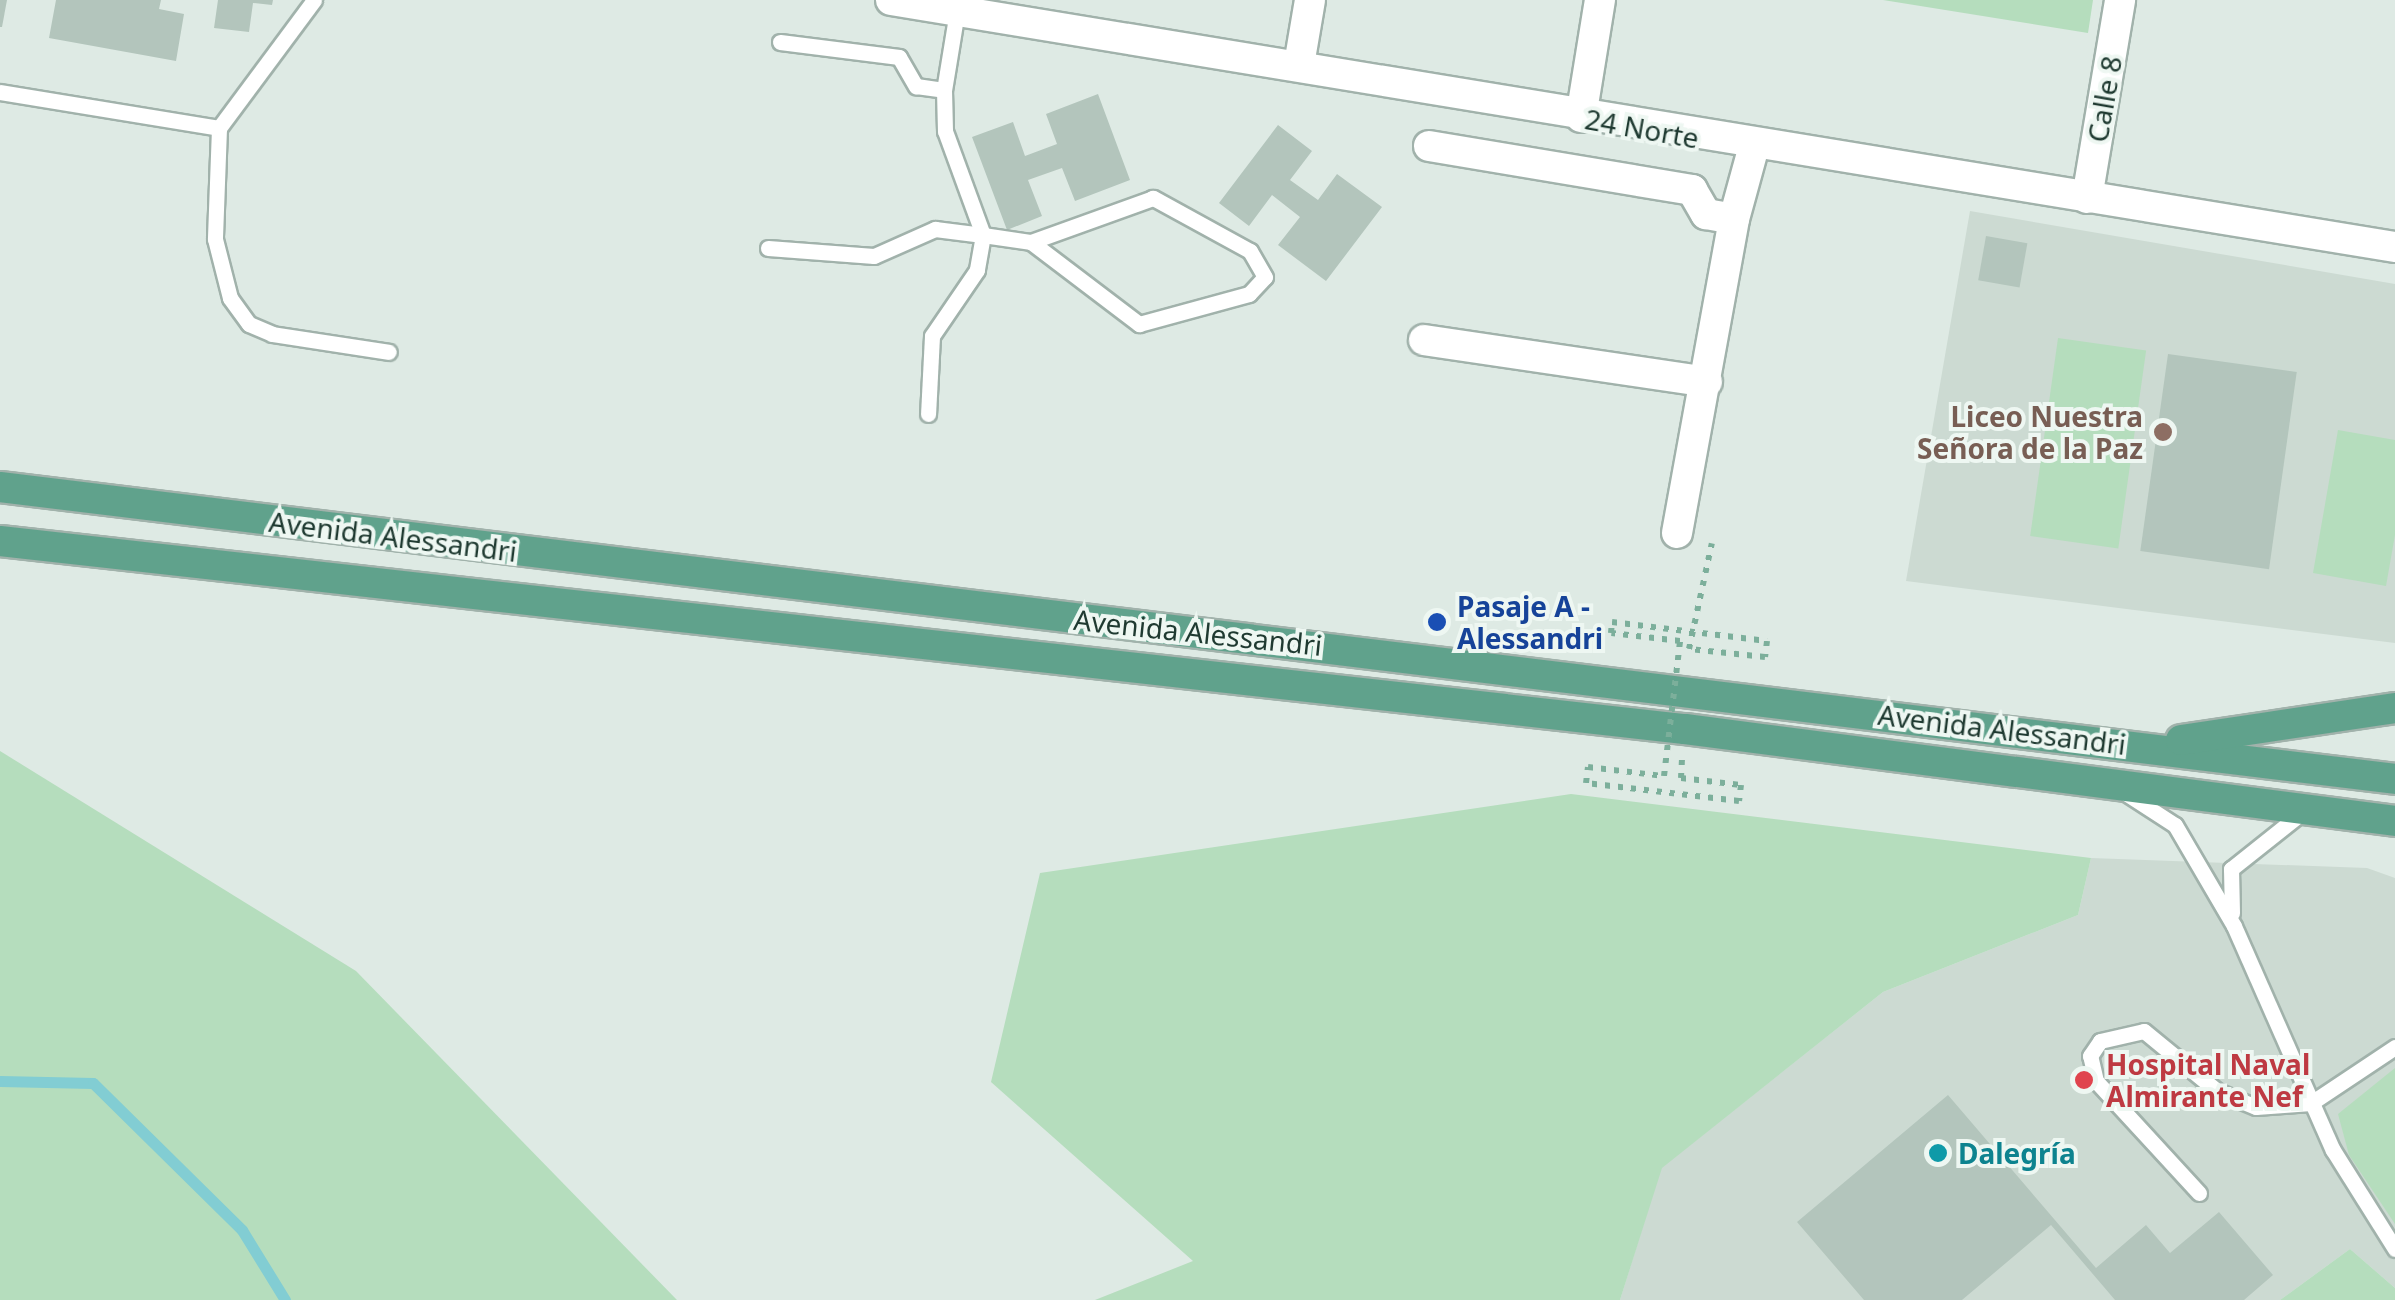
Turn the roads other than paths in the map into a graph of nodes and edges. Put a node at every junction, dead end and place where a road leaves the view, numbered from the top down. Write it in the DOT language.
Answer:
graph roads {
  1 [pos="314,0"];
  2 [pos="891,0"];
  3 [pos="1310,0"];
  4 [pos="1600,0"];
  5 [pos="2120,0"];
  6 [pos="957,11"];
  7 [pos="1065,13"];
  8 [pos="780,42"];
  9 [pos="1299,65"];
  10 [pos="944,90"];
  11 [pos="0,92"];
  12 [pos="1580,117"];
  13 [pos="219,128"];
  14 [pos="1430,146"];
  15 [pos="1754,146"];
  16 [pos="2087,198"];
  17 [pos="1734,218"];
  18 [pos="982,235"];
  19 [pos="1031,242"];
  20 [pos="2395,246"];
  21 [pos="768,248"];
  22 [pos="1424,340"];
  23 [pos="389,352"];
  24 [pos="1708,382"];
  25 [pos="928,414"];
  26 [pos="0,487"];
  27 [pos="1677,533"];
  28 [pos="0,541"];
  29 [pos="2395,708"];
  30 [pos="2130,746"];
  31 [pos="2395,779"];
  32 [pos="2112,785"];
  33 [pos="2306,810"];
  34 [pos="2395,821"];
  35 [pos="2234,926"];
  36 [pos="2395,1047"];
  37 [pos="2311,1103"];
  38 [pos="2200,1193"];
  39 [pos="2395,1249"];
  1 -- 13 [label="lane"];
  2 -- 6 [label="street, 24 Norte"];
  3 -- 9 [label="street"];
  4 -- 12 [label="street"];
  5 -- 16 [label="street, Calle 8"];
  6 -- 7 [label="street, 24 Norte"];
  6 -- 10 [label="lane"];
  7 -- 9 [label="street, 24 Norte"];
  8 -- 10 [label="lane"];
  9 -- 12 [label="street, 24 Norte"];
  10 -- 18 [label="lane"];
  11 -- 13 [label="lane"];
  12 -- 15 [label="street, 24 Norte"];
  13 -- 23 [label="lane"];
  14 -- 17 [label="street"];
  15 -- 16 [label="street, 24 Norte"];
  15 -- 17 [label="street"];
  16 -- 20 [label="street, 24 Norte"];
  17 -- 24 [label="street"];
  18 -- 19 [label="lane"];
  18 -- 21 [label="lane"];
  18 -- 25 [label="lane"];
  19 -- 19 [label="lane"];
  22 -- 24 [label="street"];
  24 -- 27 [label="street"];
  26 -- 30 [label="main road, Avenida Alessandri"];
  28 -- 32 [label="main road, Avenida Alessandri"];
  29 -- 30 [label="main road"];
  30 -- 31 [label="main road, Avenida Alessandri"];
  32 -- 33 [label="main road, Avenida Alessandri"];
  32 -- 35 [label="lane"];
  33 -- 34 [label="main road, Avenida Alessandri"];
  33 -- 35 [label="lane"];
  35 -- 37 [label="lane"];
  36 -- 37 [label="lane"];
  37 -- 38 [label="lane"];
  37 -- 39 [label="lane"];
}
